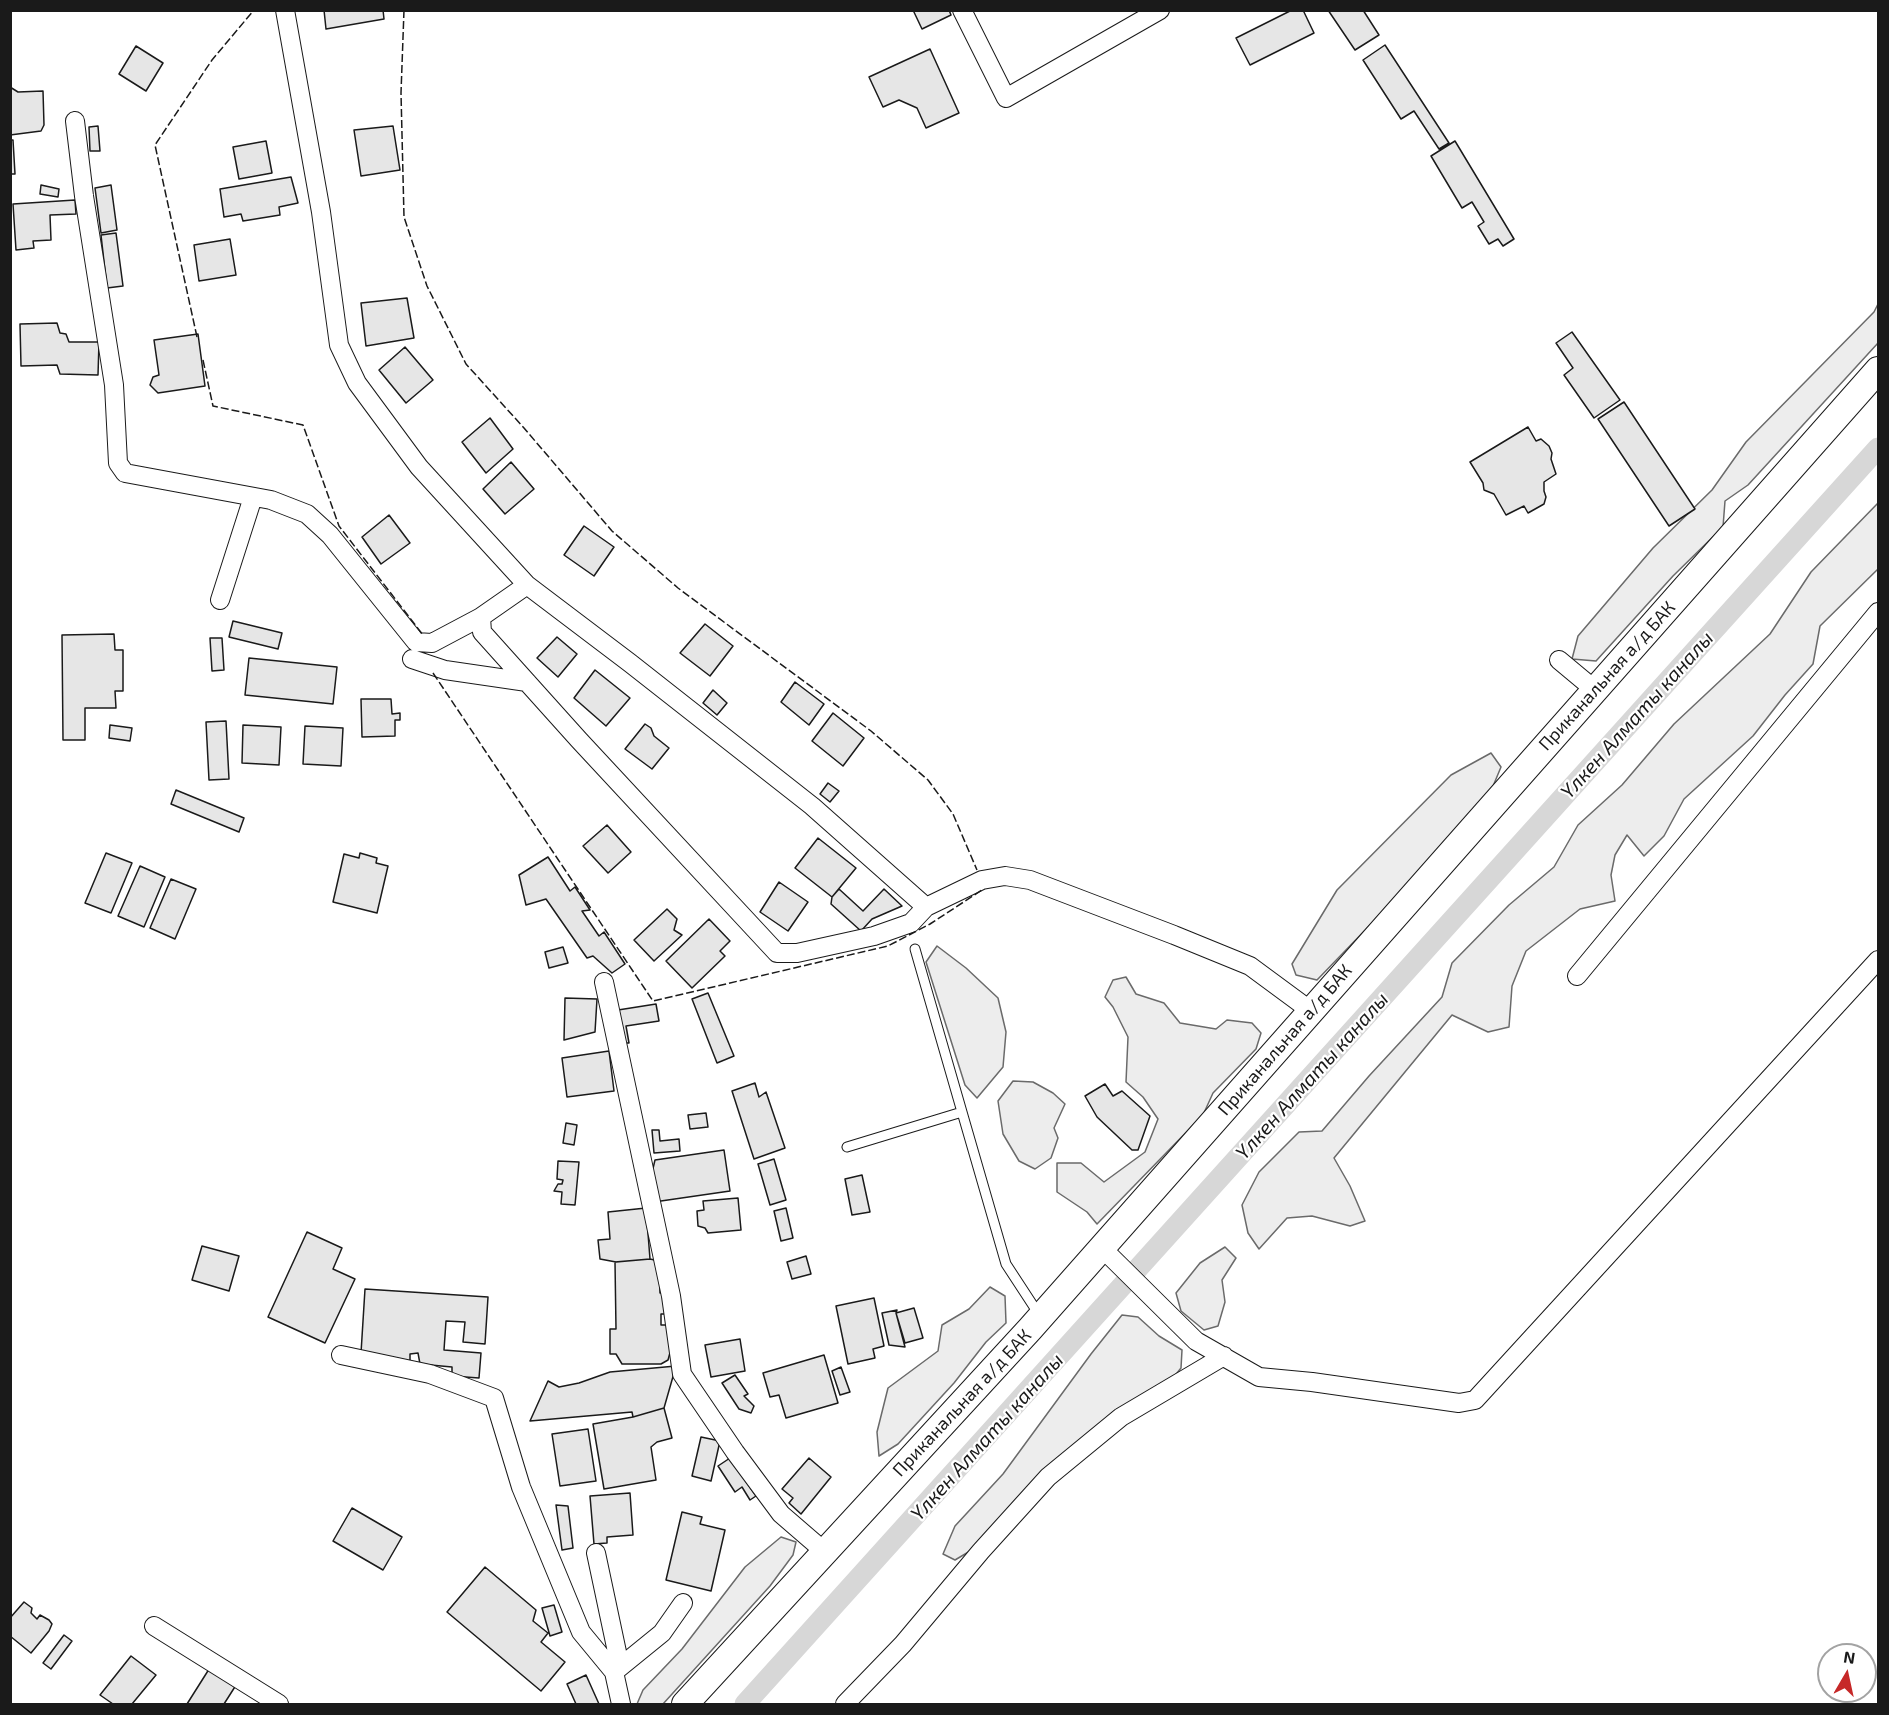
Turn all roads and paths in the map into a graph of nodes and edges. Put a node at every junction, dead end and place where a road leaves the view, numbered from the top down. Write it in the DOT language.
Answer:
graph roads {
  1 [pos="285,10"];
  2 [pos="962,10"];
  3 [pos="1160,10"];
  4 [pos="75,121"];
  5 [pos="1878,370"];
  6 [pos="254,497"];
  7 [pos="527,585"];
  8 [pos="220,600"];
  9 [pos="1878,612"];
  10 [pos="481,617"];
  11 [pos="412,659"];
  12 [pos="1559,660"];
  13 [pos="527,682"];
  14 [pos="1596,690"];
  15 [pos="926,907"];
  16 [pos="915,949"];
  17 [pos="1878,960"];
  18 [pos="1577,976"];
  19 [pos="604,982"];
  20 [pos="1311,1011"];
  21 [pos="962,1112"];
  22 [pos="847,1147"];
  23 [pos="1102,1249"];
  24 [pos="1041,1317"];
  25 [pos="340,1355"];
  26 [pos="1224,1356"];
  27 [pos="825,1552"];
  28 [pos="596,1553"];
  29 [pos="683,1603"];
  30 [pos="154,1626"];
  31 [pos="614,1672"];
  32 [pos="279,1704"];
  33 [pos="621,1704"];
  34 [pos="685,1704"];
  35 [pos="845,1704"];
  1 -- 7 [label="street"];
  2 -- 3 [label="street"];
  4 -- 6 [label="street"];
  5 -- 14 [label="main road, Приканальная а/д БАК"];
  6 -- 8 [label="street"];
  6 -- 10 [label="street"];
  7 -- 10 [label="street"];
  7 -- 15 [label="street"];
  9 -- 18 [label="street"];
  10 -- 13 [label="street"];
  11 -- 13 [label="street"];
  12 -- 14 [label="street"];
  13 -- 15 [label="street"];
  14 -- 20 [label="main road, Приканальная а/д БАК"];
  15 -- 20 [label="street"];
  16 -- 21 [label="lane"];
  17 -- 26 [label="street"];
  19 -- 27 [label="street"];
  20 -- 23 [label="main road, Приканальная а/д БАК"];
  21 -- 22 [label="lane"];
  21 -- 24 [label="lane"];
  23 -- 24 [label="main road, Приканальная а/д БАК"];
  23 -- 26 [label="street"];
  24 -- 27 [label="main road, Приканальная а/д БАК"];
  25 -- 31 [label="street"];
  26 -- 35 [label="street"];
  27 -- 34 [label="main road, Приканальная а/д БАК"];
  28 -- 31 [label="street"];
  29 -- 31 [label="street"];
  30 -- 32 [label="street"];
  31 -- 33 [label="street"];
}
